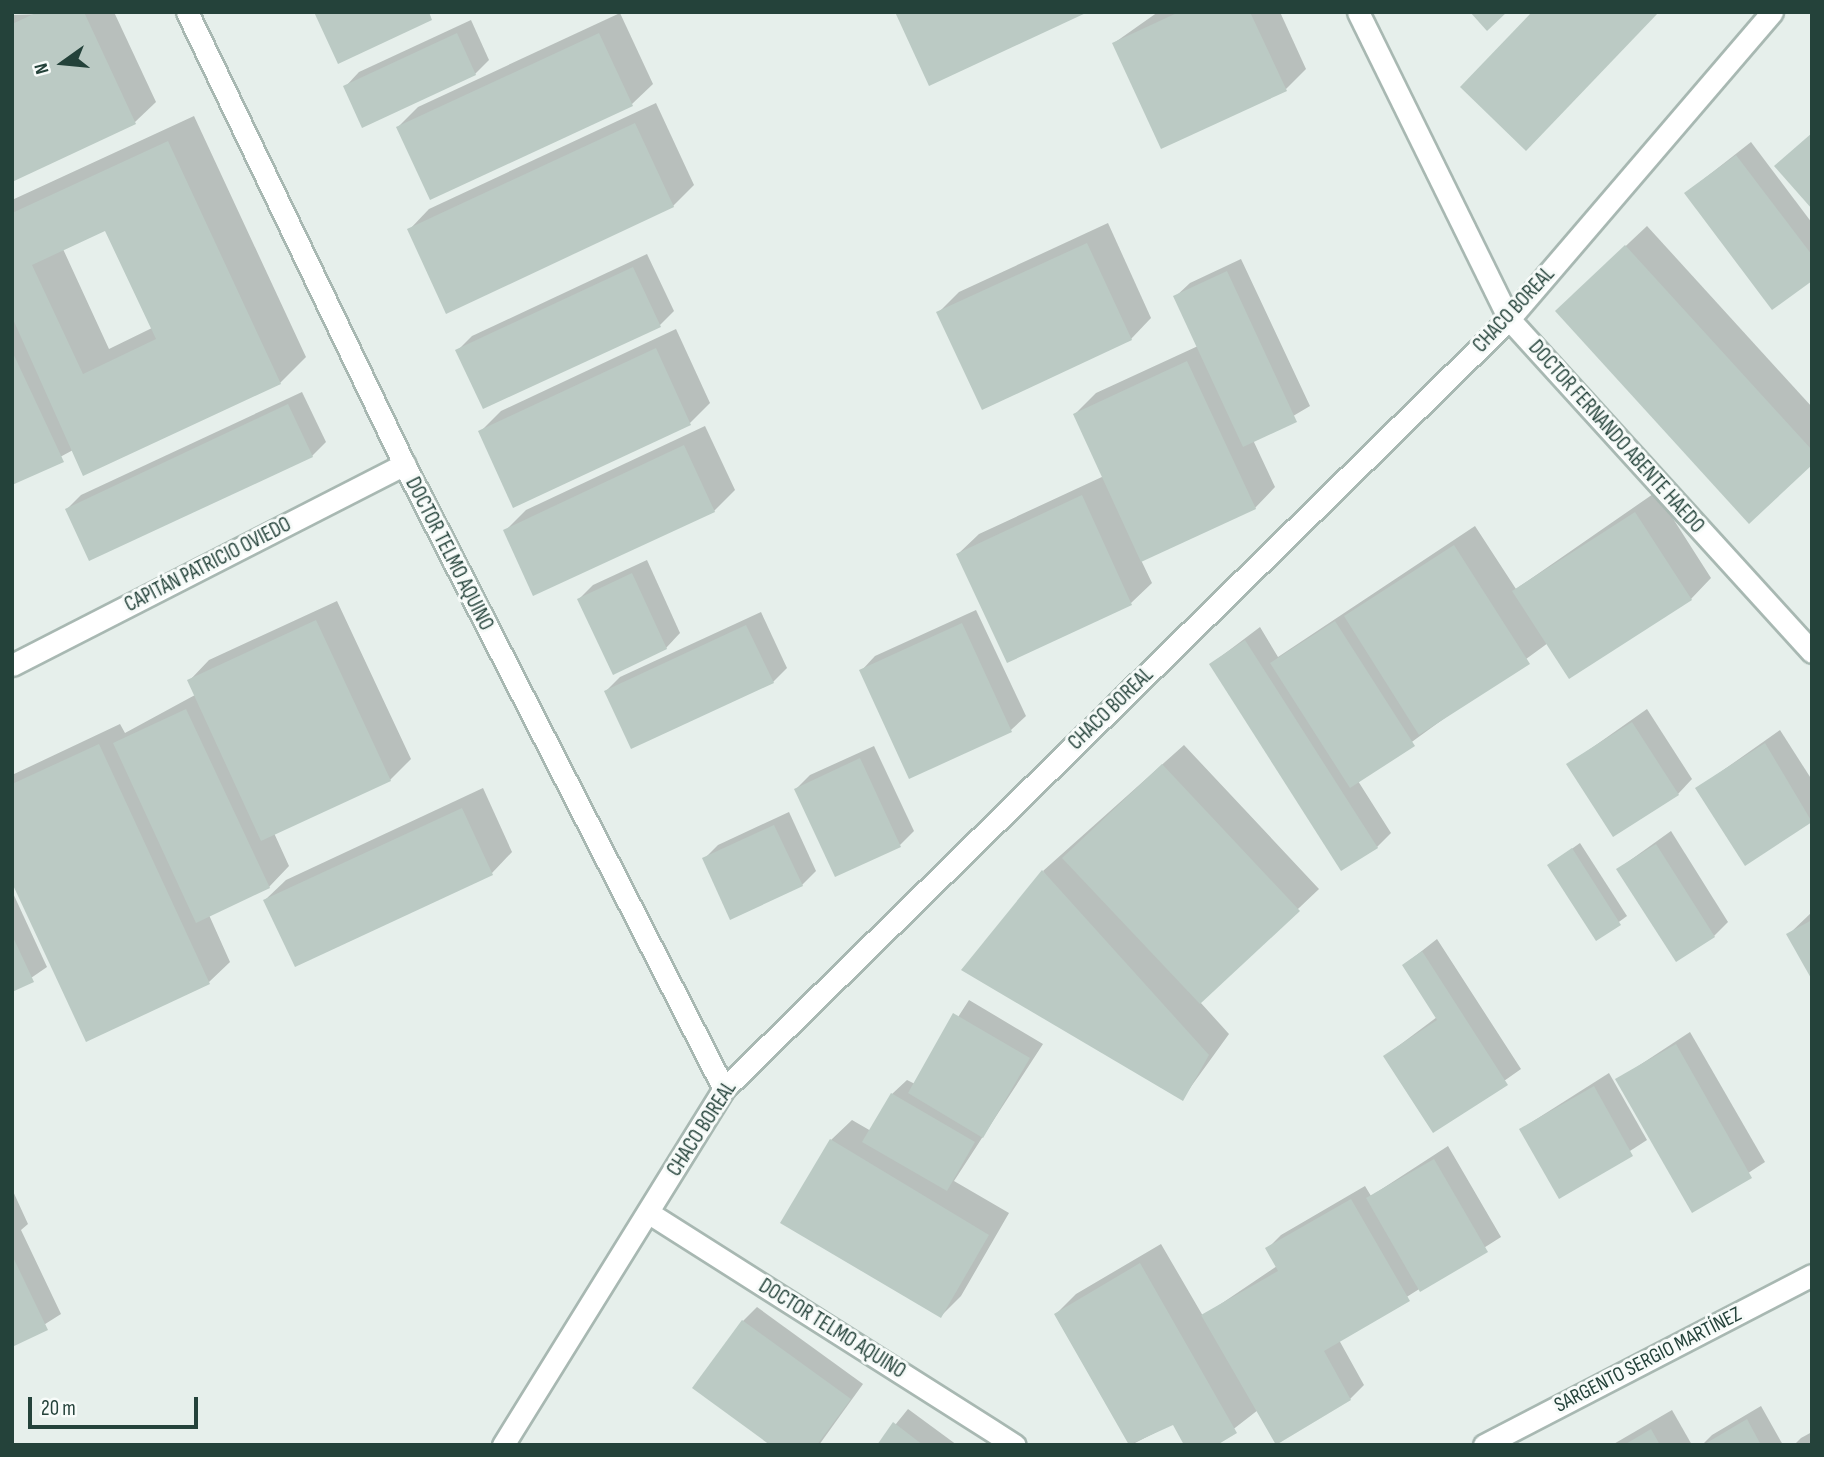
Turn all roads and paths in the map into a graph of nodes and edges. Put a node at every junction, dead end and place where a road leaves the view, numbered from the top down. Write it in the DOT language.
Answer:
graph roads {
  1 [pos="187,12"];
  2 [pos="1359,12"];
  3 [pos="1772,12"];
  4 [pos="1509,319"];
  5 [pos="404,464"];
  6 [pos="1812,652"];
  7 [pos="12,665"];
  8 [pos="724,1089"];
  9 [pos="649,1213"];
  10 [pos="1812,1275"];
  11 [pos="503,1445"];
  12 [pos="1015,1445"];
  13 [pos="1484,1445"];
  1 -- 5 [label="street, DOCTOR TELMO AQUINO"];
  2 -- 4 [label="street, DOCTOR FERNANDO ABENTE HAEDO"];
  3 -- 4 [label="street, CHACO BOREAL"];
  4 -- 6 [label="street, DOCTOR FERNANDO ABENTE HAEDO"];
  4 -- 8 [label="street, CHACO BOREAL"];
  5 -- 7 [label="street, CAPITÁN PATRICIO OVIEDO"];
  5 -- 8 [label="street, DOCTOR TELMO AQUINO"];
  8 -- 9 [label="street, CHACO BOREAL"];
  9 -- 11 [label="street, CHACO BOREAL"];
  9 -- 12 [label="street, DOCTOR TELMO AQUINO"];
  10 -- 13 [label="street, SARGENTO SERGIO MARTÍNEZ"];
}
